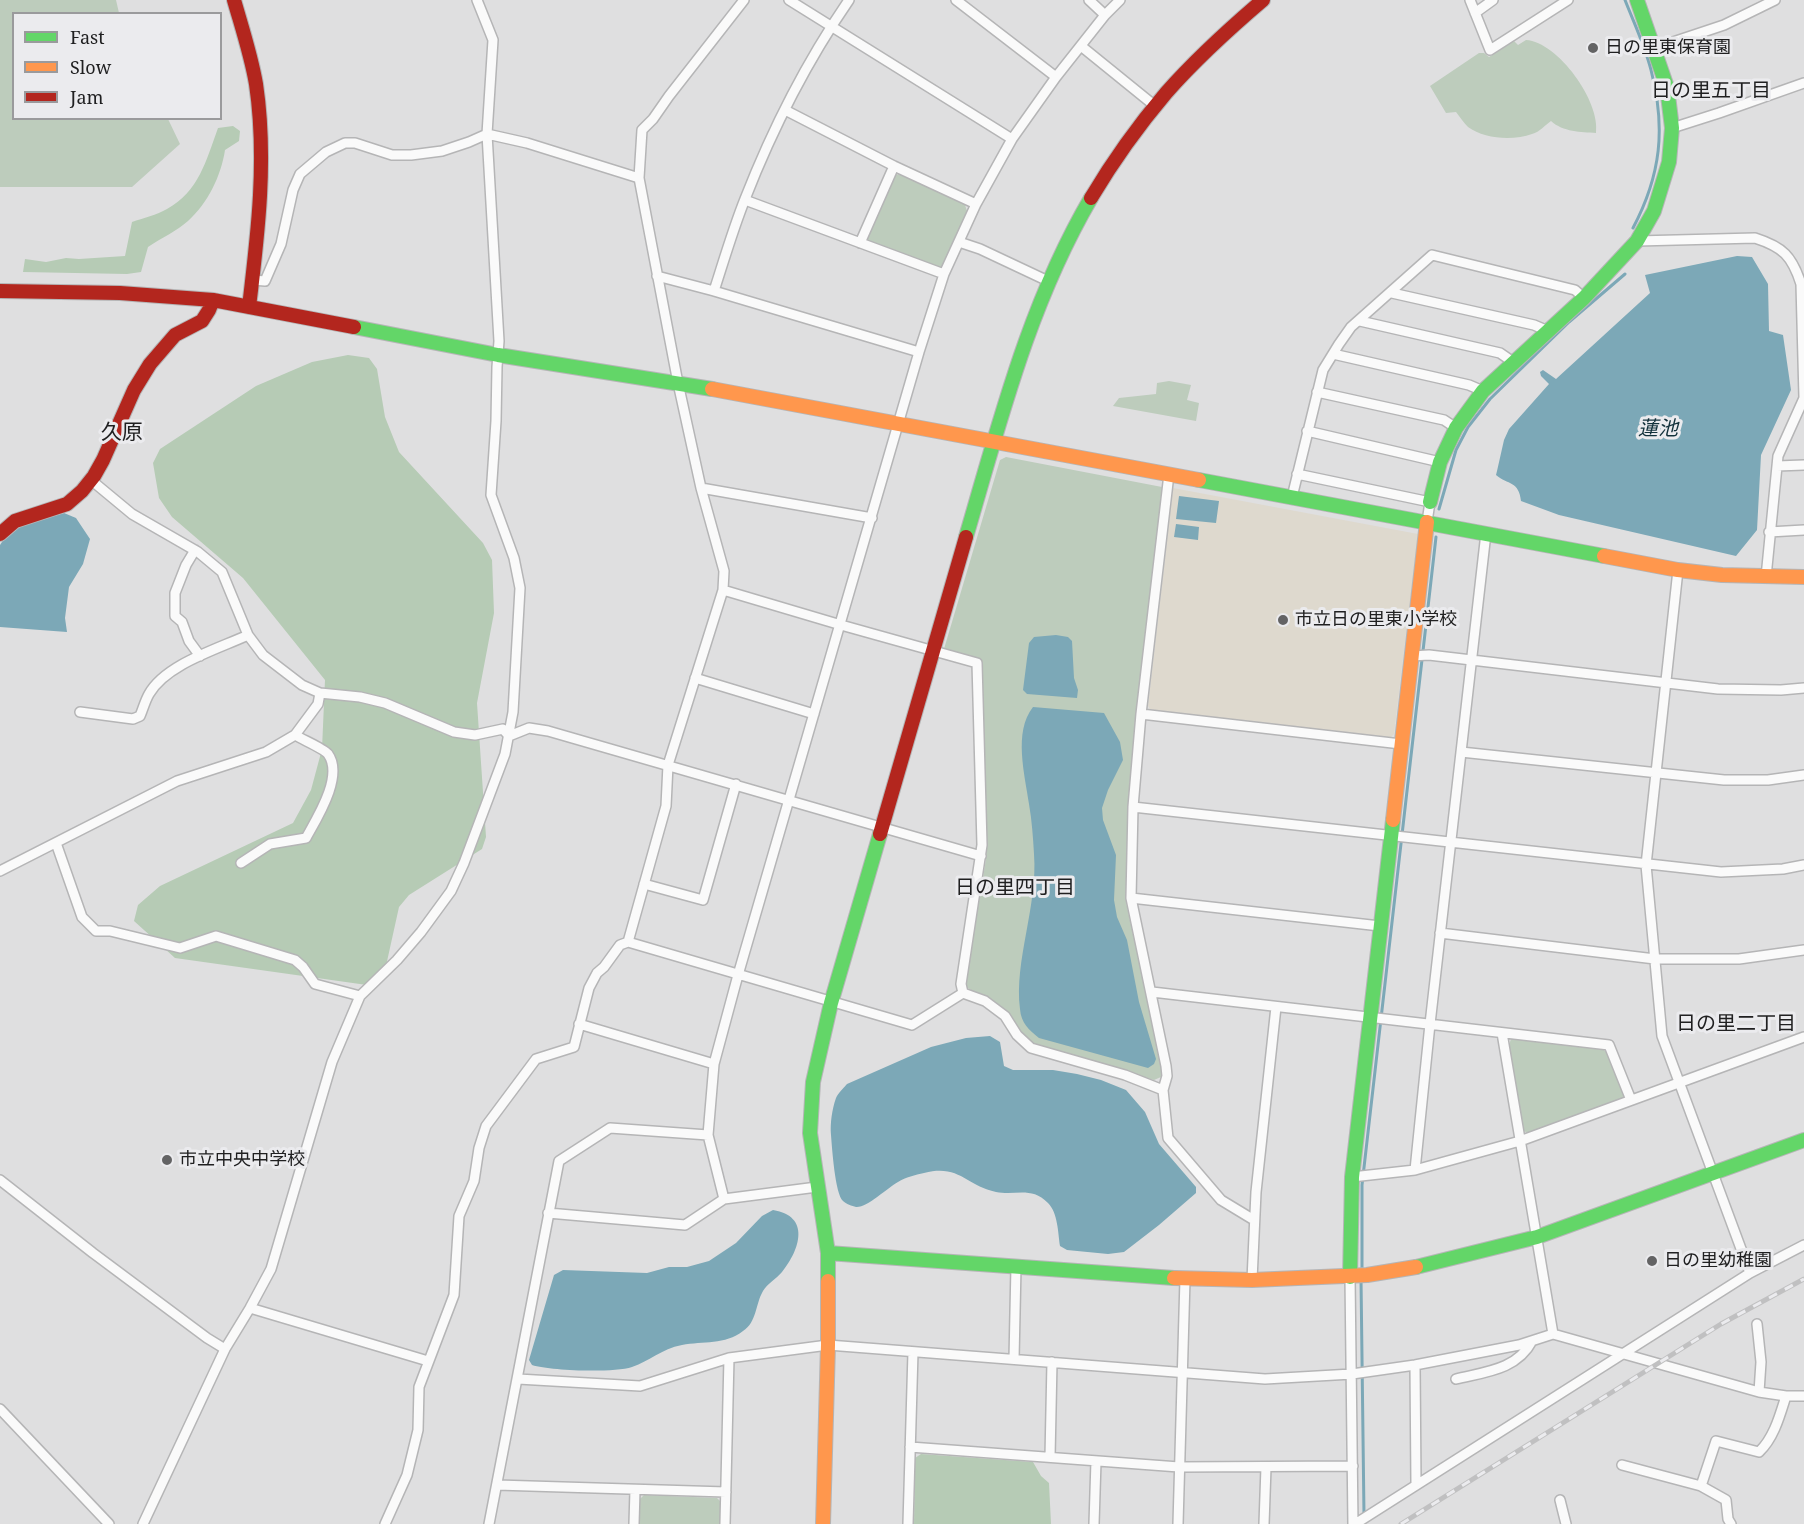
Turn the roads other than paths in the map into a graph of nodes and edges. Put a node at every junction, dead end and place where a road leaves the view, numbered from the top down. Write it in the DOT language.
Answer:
graph roads {
  1 [pos="234,0"];
  2 [pos="477,0"];
  3 [pos="744,0"];
  4 [pos="789,0"];
  5 [pos="849,0"];
  6 [pos="956,0"];
  7 [pos="1089,0"];
  8 [pos="1120,0"];
  9 [pos="1263,0"];
  10 [pos="1470,0"];
  11 [pos="1493,0"];
  12 [pos="1568,0"];
  13 [pos="1637,0"];
  14 [pos="1775,0"];
  15 [pos="1475,13"];
  16 [pos="1105,15"];
  17 [pos="831,27"];
  18 [pos="1081,46"];
  19 [pos="1655,48"];
  20 [pos="1056,77"];
  21 [pos="1804,83"];
  22 [pos="1155,106"];
  23 [pos="785,110"];
  24 [pos="1672,128"];
  25 [pos="487,134"];
  26 [pos="1012,139"];
  27 [pos="894,166"];
  28 [pos="639,178"];
  29 [pos="745,200"];
  30 [pos="976,204"];
  31 [pos="1637,241"];
  32 [pos="959,242"];
  33 [pos="860,243"];
  34 [pos="944,274"];
  35 [pos="657,276"];
  36 [pos="253,279"];
  37 [pos="1048,281"];
  38 [pos="0,291"];
  39 [pos="714,291"];
  40 [pos="1392,292"];
  41 [pos="1584,298"];
  42 [pos="213,300"];
  43 [pos="249,307"];
  44 [pos="1360,321"];
  45 [pos="1548,331"];
  46 [pos="919,352"];
  47 [pos="1333,354"];
  48 [pos="498,355"];
  49 [pos="1513,362"];
  50 [pos="678,383"];
  51 [pos="1483,391"];
  52 [pos="1317,392"];
  53 [pos="899,423"];
  54 [pos="1456,428"];
  55 [pos="1307,431"];
  56 [pos="994,441"];
  57 [pos="1440,462"];
  58 [pos="1804,465"];
  59 [pos="1777,466"];
  60 [pos="1169,474"];
  61 [pos="1297,474"];
  62 [pos="92,480"];
  63 [pos="701,488"];
  64 [pos="1292,496"];
  65 [pos="1430,502"];
  66 [pos="872,518"];
  67 [pos="1427,522"];
  68 [pos="1804,530"];
  69 [pos="1769,532"];
  70 [pos="1486,533"];
  71 [pos="0,534"];
  72 [pos="195,550"];
  73 [pos="1678,570"];
  74 [pos="1766,578"];
  75 [pos="1804,578"];
  76 [pos="723,590"];
  77 [pos="841,625"];
  78 [pos="248,635"];
  79 [pos="933,652"];
  80 [pos="200,656"];
  81 [pos="1412,656"];
  82 [pos="1472,661"];
  83 [pos="695,678"];
  84 [pos="1666,684"];
  85 [pos="1804,688"];
  86 [pos="320,693"];
  87 [pos="80,712"];
  88 [pos="814,714"];
  89 [pos="1141,714"];
  90 [pos="295,735"];
  91 [pos="509,736"];
  92 [pos="1401,744"];
  93 [pos="1461,752"];
  94 [pos="668,765"];
  95 [pos="1656,774"];
  96 [pos="1804,775"];
  97 [pos="736,784"];
  98 [pos="789,799"];
  99 [pos="1133,807"];
  100 [pos="884,826"];
  101 [pos="1392,836"];
  102 [pos="56,843"];
  103 [pos="1451,843"];
  104 [pos="981,856"];
  105 [pos="241,863"];
  106 [pos="1646,865"];
  107 [pos="1804,865"];
  108 [pos="0,871"];
  109 [pos="644,884"];
  110 [pos="1131,898"];
  111 [pos="1380,926"];
  112 [pos="1440,933"];
  113 [pos="628,942"];
  114 [pos="1804,950"];
  115 [pos="1655,959"];
  116 [pos="738,975"];
  117 [pos="1152,992"];
  118 [pos="963,993"];
  119 [pos="360,996"];
  120 [pos="831,1003"];
  121 [pos="1276,1007"];
  122 [pos="1369,1018"];
  123 [pos="579,1024"];
  124 [pos="1430,1024"];
  125 [pos="1502,1033"];
  126 [pos="1804,1037"];
  127 [pos="714,1064"];
  128 [pos="1680,1082"];
  129 [pos="1162,1090"];
  130 [pos="1631,1100"];
  131 [pos="708,1136"];
  132 [pos="1804,1140"];
  133 [pos="1521,1141"];
  134 [pos="1415,1170"];
  135 [pos="1714,1173"];
  136 [pos="1359,1176"];
  137 [pos="0,1180"];
  138 [pos="817,1187"];
  139 [pos="724,1199"];
  140 [pos="548,1213"];
  141 [pos="1254,1220"];
  142 [pos="1537,1237"];
  143 [pos="1804,1245"];
  144 [pos="828,1253"];
  145 [pos="1016,1266"];
  146 [pos="1750,1273"];
  147 [pos="1357,1276"];
  148 [pos="1185,1279"];
  149 [pos="1252,1280"];
  150 [pos="250,1308"];
  151 [pos="1757,1324"];
  152 [pos="1553,1334"];
  153 [pos="1532,1341"];
  154 [pos="828,1345"];
  155 [pos="225,1349"];
  156 [pos="913,1352"];
  157 [pos="1623,1353"];
  158 [pos="729,1358"];
  159 [pos="1014,1359"];
  160 [pos="428,1361"];
  161 [pos="1052,1362"];
  162 [pos="1415,1365"];
  163 [pos="1182,1372"];
  164 [pos="1358,1373"];
  165 [pos="518,1379"];
  166 [pos="1456,1379"];
  167 [pos="1759,1392"];
  168 [pos="1786,1396"];
  169 [pos="1804,1396"];
  170 [pos="0,1409"];
  171 [pos="910,1447"];
  172 [pos="1050,1457"];
  173 [pos="1096,1461"];
  174 [pos="1622,1465"];
  175 [pos="1353,1466"];
  176 [pos="1179,1467"];
  177 [pos="1266,1467"];
  178 [pos="1416,1484"];
  179 [pos="497,1485"];
  180 [pos="1701,1486"];
  181 [pos="635,1490"];
  182 [pos="726,1492"];
  183 [pos="1560,1500"];
  184 [pos="1359,1521"];
  185 [pos="109,1524"];
  186 [pos="142,1524"];
  187 [pos="385,1524"];
  188 [pos="489,1524"];
  189 [pos="634,1524"];
  190 [pos="725,1524"];
  191 [pos="823,1524"];
  192 [pos="908,1524"];
  193 [pos="1094,1524"];
  194 [pos="1178,1524"];
  195 [pos="1264,1524"];
  196 [pos="1566,1524"];
  197 [pos="1731,1524"];
  1 -- 36 [label="street"];
  2 -- 25 [label="street"];
  3 -- 28 [label="street"];
  4 -- 17 [label="street"];
  5 -- 17 [label="street"];
  6 -- 20 [label="street"];
  7 -- 16 [label="street"];
  8 -- 16 [label="street"];
  9 -- 22 [label="street"];
  10 -- 15 [label="street"];
  11 -- 15 [label="street"];
  12 -- 15 [label="street"];
  13 -- 19 [label="street"];
  14 -- 19 [label="street"];
  16 -- 18 [label="street"];
  17 -- 23 [label="street"];
  17 -- 26 [label="street"];
  18 -- 20 [label="street"];
  18 -- 22 [label="street"];
  19 -- 24 [label="street"];
  20 -- 26 [label="street"];
  21 -- 24 [label="street"];
  22 -- 37 [label="street"];
  23 -- 27 [label="street"];
  23 -- 29 [label="street"];
  24 -- 31 [label="street"];
  25 -- 28 [label="street"];
  25 -- 36 [label="street"];
  25 -- 48 [label="street"];
  26 -- 30 [label="street"];
  27 -- 30 [label="street"];
  27 -- 33 [label="street"];
  28 -- 35 [label="street"];
  29 -- 33 [label="street"];
  29 -- 39 [label="street"];
  30 -- 32 [label="street"];
  31 -- 41 [label="street"];
  31 -- 59 [label="street"];
  32 -- 34 [label="street"];
  32 -- 37 [label="street"];
  33 -- 34 [label="street"];
  34 -- 46 [label="street"];
  35 -- 39 [label="street"];
  35 -- 50 [label="street"];
  36 -- 43 [label="street"];
  37 -- 56 [label="street"];
  38 -- 42 [label="street"];
  39 -- 46 [label="street"];
  40 -- 41 [label="street"];
  40 -- 44 [label="street"];
  40 -- 45 [label="street"];
  41 -- 45 [label="street"];
  42 -- 43 [label="street"];
  42 -- 62 [label="street"];
  43 -- 48 [label="street"];
  44 -- 47 [label="street"];
  44 -- 49 [label="street"];
  45 -- 49 [label="street"];
  46 -- 53 [label="street"];
  47 -- 51 [label="street"];
  47 -- 52 [label="street"];
  48 -- 50 [label="street"];
  48 -- 91 [label="street"];
  49 -- 51 [label="street"];
  50 -- 53 [label="street"];
  50 -- 63 [label="street"];
  51 -- 54 [label="street"];
  52 -- 54 [label="street"];
  52 -- 55 [label="street"];
  53 -- 56 [label="street"];
  53 -- 66 [label="street"];
  54 -- 57 [label="street"];
  55 -- 57 [label="street"];
  55 -- 61 [label="street"];
  56 -- 60 [label="street"];
  56 -- 79 [label="street"];
  57 -- 65 [label="street"];
  58 -- 59 [label="street"];
  59 -- 69 [label="street"];
  60 -- 64 [label="street"];
  60 -- 89 [label="street"];
  61 -- 64 [label="street"];
  61 -- 65 [label="street"];
  62 -- 71 [label="street"];
  62 -- 72 [label="street"];
  63 -- 66 [label="street"];
  63 -- 76 [label="street"];
  64 -- 67 [label="street"];
  65 -- 67 [label="street"];
  66 -- 77 [label="street"];
  67 -- 70 [label="street"];
  67 -- 81 [label="street"];
  68 -- 69 [label="street"];
  69 -- 74 [label="street"];
  70 -- 73 [label="street"];
  70 -- 82 [label="street"];
  72 -- 78 [label="street"];
  72 -- 80 [label="street"];
  73 -- 74 [label="street"];
  73 -- 84 [label="street"];
  74 -- 75 [label="street"];
  76 -- 77 [label="street"];
  76 -- 83 [label="street"];
  77 -- 79 [label="street"];
  77 -- 88 [label="street"];
  78 -- 80 [label="street"];
  78 -- 86 [label="street"];
  79 -- 100 [label="street"];
  79 -- 104 [label="street"];
  80 -- 87 [label="street"];
  81 -- 82 [label="street"];
  81 -- 92 [label="street"];
  82 -- 84 [label="street"];
  82 -- 93 [label="street"];
  83 -- 88 [label="street"];
  83 -- 94 [label="street"];
  84 -- 85 [label="street"];
  84 -- 95 [label="street"];
  86 -- 90 [label="street"];
  86 -- 91 [label="street"];
  88 -- 98 [label="street"];
  89 -- 92 [label="street"];
  89 -- 99 [label="street"];
  90 -- 102 [label="street"];
  90 -- 105 [label="street"];
  91 -- 94 [label="street"];
  91 -- 119 [label="street"];
  92 -- 101 [label="street"];
  93 -- 95 [label="street"];
  93 -- 103 [label="street"];
  94 -- 97 [label="street"];
  94 -- 109 [label="street"];
  95 -- 96 [label="street"];
  95 -- 106 [label="street"];
  97 -- 98 [label="street"];
  97 -- 109 [label="street"];
  98 -- 100 [label="street"];
  98 -- 116 [label="street"];
  99 -- 101 [label="street"];
  99 -- 110 [label="street"];
  100 -- 104 [label="street"];
  100 -- 120 [label="street"];
  101 -- 103 [label="street"];
  101 -- 111 [label="street"];
  102 -- 108 [label="street"];
  102 -- 119 [label="street"];
  103 -- 106 [label="street"];
  103 -- 112 [label="street"];
  104 -- 118 [label="street"];
  106 -- 107 [label="street"];
  106 -- 115 [label="street"];
  109 -- 113 [label="street"];
  110 -- 111 [label="street"];
  110 -- 117 [label="street"];
  111 -- 122 [label="street"];
  112 -- 115 [label="street"];
  112 -- 124 [label="street"];
  113 -- 116 [label="street"];
  113 -- 123 [label="street"];
  114 -- 115 [label="street"];
  115 -- 128 [label="street"];
  116 -- 120 [label="street"];
  116 -- 127 [label="street"];
  117 -- 121 [label="street"];
  117 -- 129 [label="street"];
  118 -- 120 [label="street"];
  118 -- 129 [label="street"];
  119 -- 150 [label="street"];
  120 -- 138 [label="street"];
  121 -- 122 [label="street"];
  121 -- 141 [label="street"];
  122 -- 124 [label="street"];
  122 -- 136 [label="street"];
  123 -- 127 [label="street"];
  123 -- 160 [label="street"];
  124 -- 125 [label="street"];
  124 -- 134 [label="street"];
  125 -- 130 [label="street"];
  125 -- 133 [label="street"];
  126 -- 128 [label="street"];
  127 -- 131 [label="street"];
  128 -- 130 [label="street"];
  128 -- 135 [label="street"];
  129 -- 141 [label="street"];
  130 -- 133 [label="street"];
  131 -- 139 [label="street"];
  131 -- 140 [label="street"];
  132 -- 135 [label="street"];
  133 -- 134 [label="street"];
  133 -- 142 [label="street"];
  134 -- 136 [label="street"];
  135 -- 142 [label="street"];
  135 -- 146 [label="street"];
  136 -- 147 [label="street"];
  137 -- 155 [label="street"];
  138 -- 139 [label="street"];
  138 -- 144 [label="street"];
  139 -- 140 [label="street"];
  140 -- 165 [label="street"];
  141 -- 149 [label="street"];
  142 -- 147 [label="street"];
  142 -- 152 [label="street"];
  143 -- 146 [label="street"];
  144 -- 145 [label="street"];
  144 -- 154 [label="street"];
  145 -- 148 [label="street"];
  145 -- 159 [label="street"];
  146 -- 157 [label="street"];
  147 -- 149 [label="street"];
  147 -- 164 [label="street"];
  148 -- 149 [label="street"];
  148 -- 163 [label="street"];
  150 -- 155 [label="street"];
  150 -- 160 [label="street"];
  151 -- 167 [label="street"];
  152 -- 153 [label="street"];
  152 -- 157 [label="street"];
  153 -- 162 [label="street"];
  153 -- 166 [label="street"];
  154 -- 156 [label="street"];
  154 -- 158 [label="street"];
  154 -- 191 [label="street"];
  155 -- 186 [label="street"];
  156 -- 159 [label="street"];
  156 -- 171 [label="street"];
  157 -- 167 [label="street"];
  157 -- 178 [label="street"];
  158 -- 165 [label="street"];
  158 -- 182 [label="street"];
  159 -- 161 [label="street"];
  160 -- 187 [label="street"];
  161 -- 163 [label="street"];
  161 -- 172 [label="street"];
  162 -- 164 [label="street"];
  162 -- 178 [label="street"];
  163 -- 164 [label="street"];
  163 -- 176 [label="street"];
  164 -- 175 [label="street"];
  165 -- 179 [label="street"];
  167 -- 168 [label="street"];
  168 -- 169 [label="street"];
  168 -- 180 [label="street"];
  170 -- 185 [label="street"];
  171 -- 172 [label="street"];
  171 -- 192 [label="street"];
  172 -- 173 [label="street"];
  173 -- 176 [label="street"];
  173 -- 193 [label="street"];
  174 -- 180 [label="street"];
  175 -- 177 [label="street"];
  175 -- 184 [label="street"];
  176 -- 177 [label="street"];
  176 -- 194 [label="street"];
  177 -- 195 [label="street"];
  178 -- 184 [label="street"];
  179 -- 181 [label="street"];
  179 -- 188 [label="street"];
  180 -- 197 [label="street"];
  181 -- 182 [label="street"];
  181 -- 189 [label="street"];
  182 -- 190 [label="street"];
  183 -- 196 [label="street"];
}
